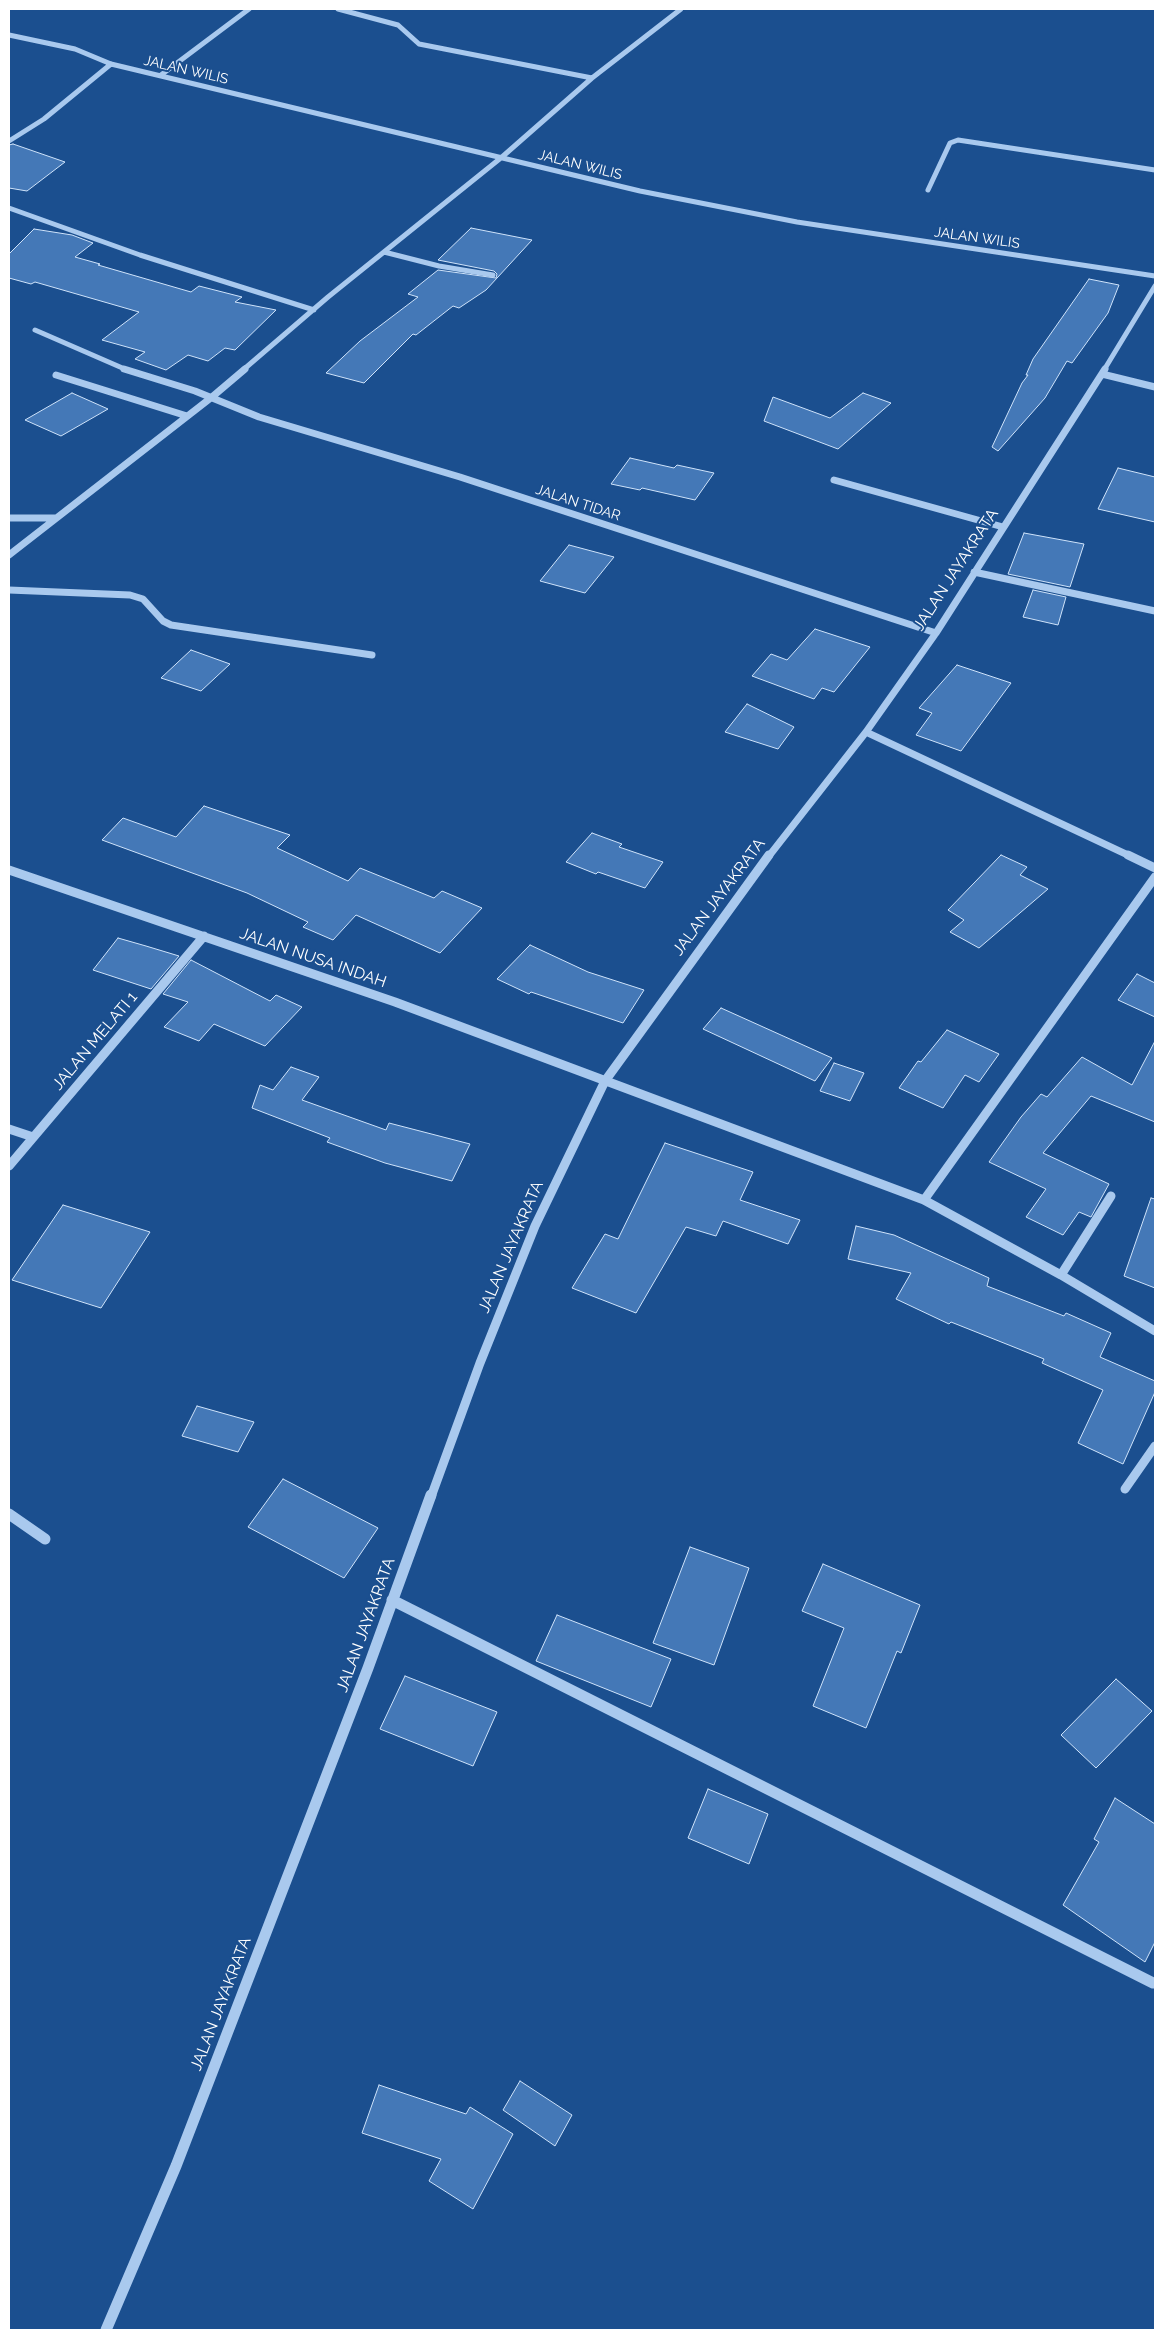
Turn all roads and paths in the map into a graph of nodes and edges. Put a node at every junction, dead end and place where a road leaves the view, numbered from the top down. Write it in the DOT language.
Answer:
graph roads {
  1 [pos="249,9"];
  2 [pos="338,9"];
  3 [pos="681,9"];
  4 [pos="9,34"];
  5 [pos="112,64"];
  6 [pos="161,75"];
  7 [pos="592,78"];
  8 [pos="9,141"];
  9 [pos="502,157"];
  10 [pos="1155,170"];
  11 [pos="928,190"];
  12 [pos="9,208"];
  13 [pos="384,252"];
  14 [pos="493,275"];
  15 [pos="1155,276"];
  16 [pos="1155,286"];
  17 [pos="314,310"];
  18 [pos="35,330"];
  19 [pos="1102,374"];
  20 [pos="56,375"];
  21 [pos="1155,388"];
  22 [pos="212,397"];
  23 [pos="188,416"];
  24 [pos="834,480"];
  25 [pos="9,518"];
  26 [pos="57,518"];
  27 [pos="1003,526"];
  28 [pos="9,555"];
  29 [pos="974,572"];
  30 [pos="9,590"];
  31 [pos="1155,611"];
  32 [pos="936,633"];
  33 [pos="372,656"];
  34 [pos="866,732"];
  35 [pos="1155,868"];
  36 [pos="9,870"];
  37 [pos="1155,878"];
  38 [pos="1153,887"];
  39 [pos="204,936"];
  40 [pos="605,1081"];
  41 [pos="9,1129"];
  42 [pos="33,1137"];
  43 [pos="9,1166"];
  44 [pos="1111,1196"];
  45 [pos="924,1200"];
  46 [pos="1062,1275"];
  47 [pos="1155,1331"];
  48 [pos="1155,1446"];
  49 [pos="1125,1489"];
  50 [pos="9,1514"];
  51 [pos="45,1539"];
  52 [pos="392,1600"];
  53 [pos="1153,1982"];
  54 [pos="106,2330"];
  1 -- 6 [label="street"];
  2 -- 7 [label="street"];
  3 -- 7 [label="street"];
  4 -- 5 [label="street, JALAN WILIS"];
  5 -- 6 [label="street, JALAN WILIS"];
  5 -- 8 [label="street"];
  6 -- 9 [label="street, JALAN WILIS"];
  7 -- 9 [label="street"];
  9 -- 13 [label="street"];
  9 -- 15 [label="street, JALAN WILIS"];
  10 -- 11 [label="street"];
  12 -- 17 [label="street"];
  13 -- 14 [label="street"];
  13 -- 17 [label="street"];
  16 -- 19 [label="street, JALAN JAYAKRATA"];
  17 -- 22 [label="street"];
  18 -- 22 [label="street, JALAN TIDAR"];
  19 -- 21 [label="street"];
  19 -- 27 [label="street, JALAN JAYAKRATA"];
  20 -- 23 [label="street"];
  22 -- 23 [label="street"];
  22 -- 32 [label="street, JALAN TIDAR"];
  23 -- 26 [label="street"];
  24 -- 27 [label="street"];
  25 -- 26 [label="street"];
  26 -- 28 [label="street"];
  27 -- 29 [label="street, JALAN JAYAKRATA"];
  29 -- 31 [label="street"];
  29 -- 32 [label="street, JALAN JAYAKRATA"];
  30 -- 33 [label="street"];
  32 -- 34 [label="street, JALAN JAYAKRATA"];
  34 -- 35 [label="street"];
  34 -- 40 [label="street, JALAN JAYAKRATA"];
  36 -- 39 [label="street, JALAN NUSA INDAH"];
  37 -- 38 [label="street"];
  38 -- 45 [label="street"];
  39 -- 40 [label="street, JALAN NUSA INDAH"];
  39 -- 42 [label="street, JALAN MELATI 1"];
  40 -- 45 [label="street, JALAN NUSA INDAH"];
  40 -- 52 [label="street, JALAN JAYAKRATA"];
  41 -- 42 [label="street"];
  42 -- 43 [label="street, JALAN MELATI 1"];
  44 -- 46 [label="street"];
  45 -- 46 [label="street, JALAN NUSA INDAH"];
  46 -- 47 [label="street, JALAN NUSA INDAH"];
  48 -- 49 [label="street"];
  50 -- 51 [label="street"];
  52 -- 53 [label="street"];
  52 -- 54 [label="street, JALAN JAYAKRATA"];
}
